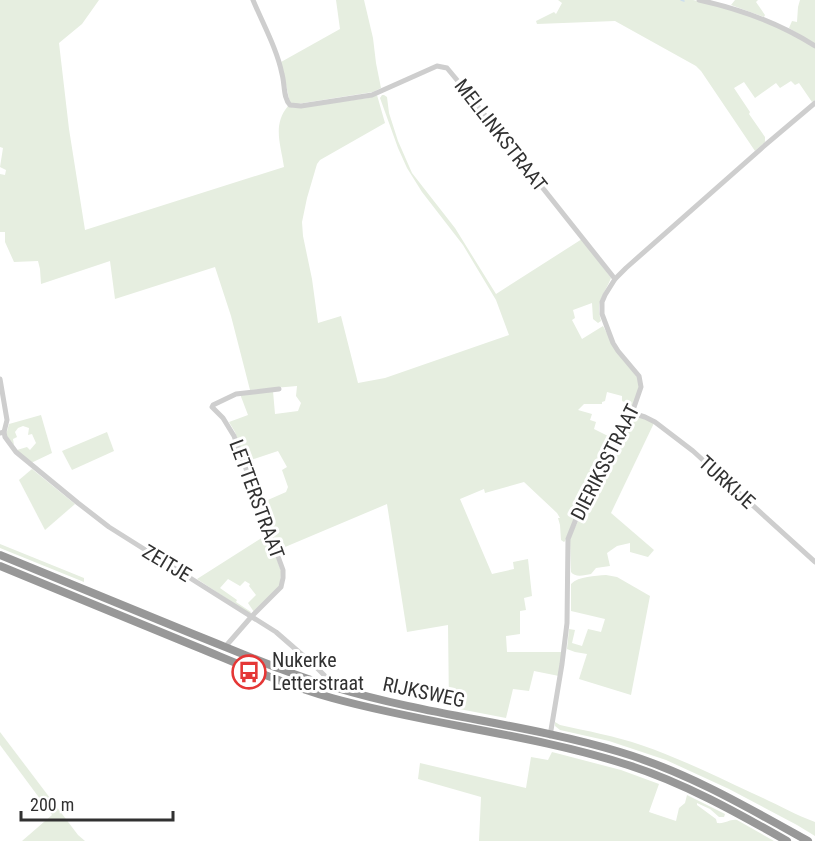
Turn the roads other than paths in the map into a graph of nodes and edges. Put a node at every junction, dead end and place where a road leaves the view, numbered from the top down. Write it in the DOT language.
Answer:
graph roads {
  1 [pos="253,0"];
  2 [pos="699,0"];
  3 [pos="815,46"];
  4 [pos="815,104"];
  5 [pos="615,279"];
  6 [pos="0,379"];
  7 [pos="279,389"];
  8 [pos="632,413"];
  9 [pos="2,432"];
  10 [pos="0,555"];
  11 [pos="815,562"];
  12 [pos="0,566"];
  13 [pos="252,616"];
  14 [pos="225,647"];
  15 [pos="337,688"];
  16 [pos="551,734"];
  17 [pos="549,745"];
  18 [pos="787,841"];
  19 [pos="808,841"];
  1 -- 5 [label="street, MELLINKSTRAAT"];
  2 -- 3 [label="street"];
  4 -- 5 [label="street, DIERIKSSTRAAT"];
  5 -- 8 [label="street, DIERIKSSTRAAT"];
  6 -- 9 [label="street, ZEITJE"];
  7 -- 13 [label="street, LETTERSTRAAT"];
  8 -- 11 [label="street, TURKIJE"];
  8 -- 16 [label="street, DIERIKSSTRAAT"];
  9 -- 13 [label="street, ZEITJE"];
  10 -- 14 [label="highway, RIJKSWEG"];
  12 -- 17 [label="highway, RIJKSWEG"];
  13 -- 14 [label="street, LETTERSTRAAT"];
  13 -- 15 [label="street, ZEITJE"];
  14 -- 15 [label="highway, RIJKSWEG"];
  15 -- 16 [label="highway, RIJKSWEG"];
  16 -- 17 [label="street, DIERIKSSTRAAT"];
  16 -- 19 [label="highway, RIJKSWEG"];
  17 -- 18 [label="highway, RIJKSWEG"];
}
